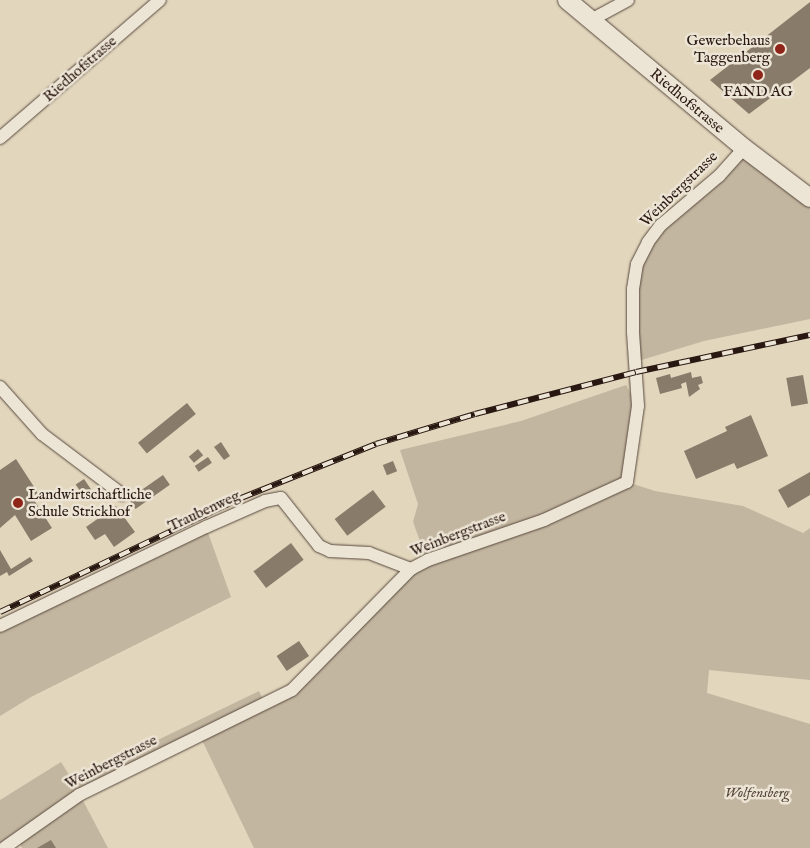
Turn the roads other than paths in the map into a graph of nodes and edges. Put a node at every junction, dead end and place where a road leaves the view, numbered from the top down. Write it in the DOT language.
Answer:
graph roads {
  1 [pos="160,0"];
  2 [pos="567,0"];
  3 [pos="628,0"];
  4 [pos="591,20"];
  5 [pos="0,138"];
  6 [pos="744,148"];
  7 [pos="810,198"];
  8 [pos="0,387"];
  9 [pos="123,495"];
  10 [pos="411,569"];
  11 [pos="0,626"];
  12 [pos="4,848"];
  1 -- 5 [label="street, Riedhofstrasse"];
  2 -- 4 [label="street, Riedhofstrasse"];
  3 -- 4 [label="street"];
  4 -- 6 [label="street, Riedhofstrasse"];
  6 -- 7 [label="street, Riedhofstrasse"];
  6 -- 10 [label="street, Weinbergstrasse"];
  8 -- 9 [label="street"];
  10 -- 11 [label="street, Traubenweg"];
  10 -- 12 [label="street, Weinbergstrasse"];
}
